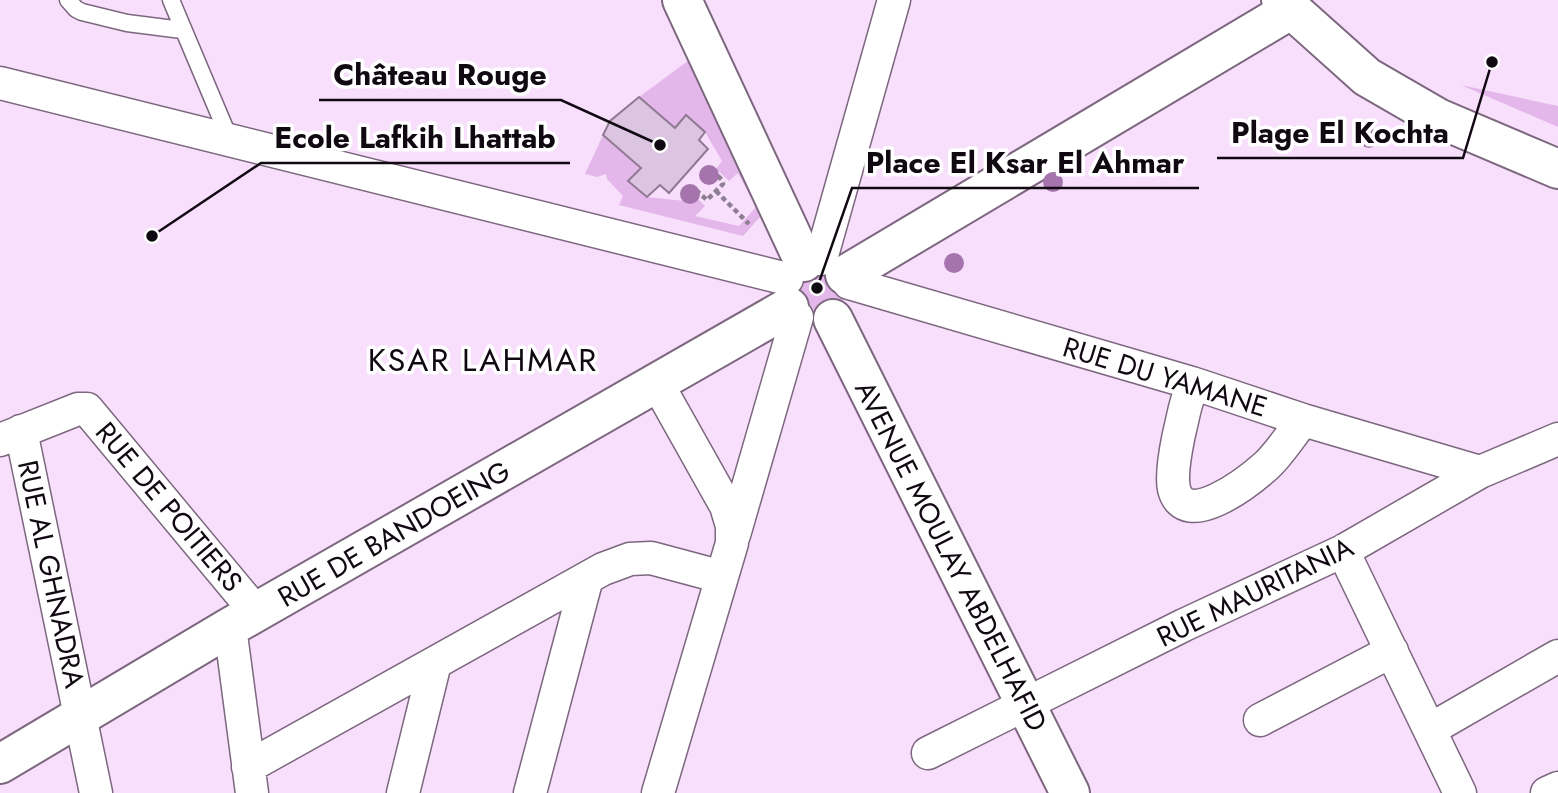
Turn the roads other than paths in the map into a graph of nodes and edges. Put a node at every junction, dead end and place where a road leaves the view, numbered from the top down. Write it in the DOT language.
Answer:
graph roads {
  1 [pos="68,0"];
  2 [pos="171,0"];
  3 [pos="682,0"];
  4 [pos="894,0"];
  5 [pos="1287,4"];
  6 [pos="182,30"];
  7 [pos="0,83"];
  8 [pos="230,140"];
  9 [pos="1558,169"];
  10 [pos="816,288"];
  11 [pos="656,383"];
  12 [pos="1192,383"];
  13 [pos="1303,420"];
  14 [pos="10,435"];
  15 [pos="1558,439"];
  16 [pos="1480,472"];
  17 [pos="732,543"];
  18 [pos="1343,551"];
  19 [pos="722,577"];
  20 [pos="587,578"];
  21 [pos="243,620"];
  22 [pos="1392,651"];
  23 [pos="1558,656"];
  24 [pos="435,663"];
  25 [pos="1027,705"];
  26 [pos="81,717"];
  27 [pos="1260,720"];
  28 [pos="1431,729"];
  29 [pos="928,753"];
  30 [pos="0,764"];
  31 [pos="250,780"];
  32 [pos="1558,788"];
  33 [pos="96,793"];
  34 [pos="402,793"];
  35 [pos="530,793"];
  36 [pos="658,793"];
  37 [pos="1070,793"];
  38 [pos="1460,793"];
  39 [pos="1547,793"];
  1 -- 6 [label="lane"];
  2 -- 6 [label="lane"];
  3 -- 10 [label="street, AVENUE MOULAY ABDELHAFID"];
  4 -- 10 [label="street"];
  5 -- 9 [label="street"];
  5 -- 10 [label="street, RUE DE BANDOEING"];
  6 -- 8 [label="lane"];
  7 -- 8 [label="street, RUE DU YAMANE"];
  8 -- 10 [label="street, RUE DU YAMANE"];
  10 -- 11 [label="street, RUE DE BANDOEING"];
  10 -- 12 [label="street, RUE DU YAMANE"];
  10 -- 17 [label="street"];
  10 -- 25 [label="street, AVENUE MOULAY ABDELHAFID"];
  11 -- 17 [label="street"];
  11 -- 21 [label="street, RUE DE BANDOEING"];
  12 -- 13 [label="street, RUE DU YAMANE"];
  12 -- 13 [label="street"];
  13 -- 16 [label="street, RUE DU YAMANE"];
  14 -- 21 [label="street, RUE DE POITIERS"];
  14 -- 26 [label="street, RUE AL GHNADRA"];
  15 -- 16 [label="street, RUE MAURITANIA"];
  16 -- 18 [label="street, RUE MAURITANIA"];
  17 -- 19 [label="street"];
  18 -- 22 [label="street"];
  18 -- 25 [label="street, RUE MAURITANIA"];
  19 -- 20 [label="street"];
  19 -- 36 [label="street"];
  20 -- 24 [label="street"];
  20 -- 35 [label="street"];
  21 -- 26 [label="street, RUE DE BANDOEING"];
  21 -- 31 [label="street"];
  22 -- 27 [label="street"];
  22 -- 28 [label="street"];
  23 -- 28 [label="street"];
  24 -- 31 [label="street"];
  24 -- 34 [label="street"];
  25 -- 29 [label="street, RUE MAURITANIA"];
  25 -- 37 [label="street, AVENUE MOULAY ABDELHAFID"];
  26 -- 30 [label="street, RUE DE BANDOEING"];
  26 -- 33 [label="street, RUE AL GHNADRA"];
  28 -- 38 [label="street"];
  32 -- 39 [label="street"];
}
